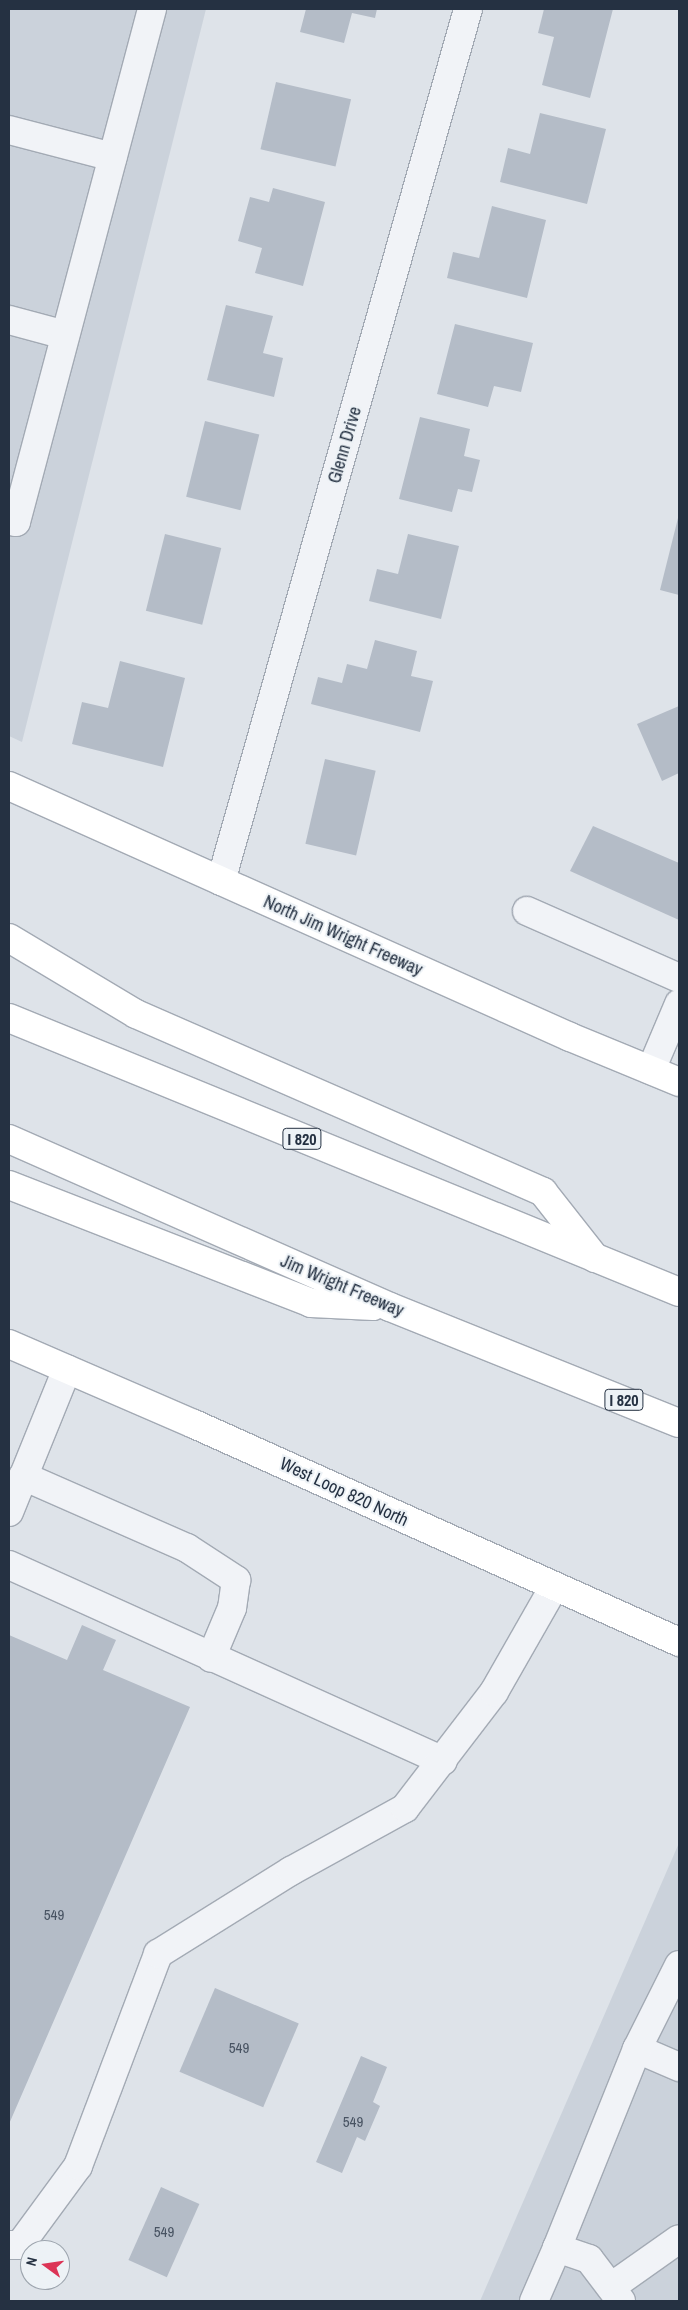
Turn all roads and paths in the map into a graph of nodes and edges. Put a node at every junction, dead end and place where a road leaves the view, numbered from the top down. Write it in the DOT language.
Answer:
graph roads {
  1 [pos="152,9"];
  2 [pos="468,9"];
  3 [pos="9,130"];
  4 [pos="113,157"];
  5 [pos="9,320"];
  6 [pos="66,335"];
  7 [pos="9,520"];
  8 [pos="9,786"];
  9 [pos="221,881"];
  10 [pos="527,911"];
  11 [pos="9,938"];
  12 [pos="679,978"];
  13 [pos="679,1004"];
  14 [pos="9,1018"];
  15 [pos="651,1070"];
  16 [pos="679,1082"];
  17 [pos="9,1139"];
  18 [pos="9,1185"];
  19 [pos="596,1260"];
  20 [pos="679,1292"];
  21 [pos="390,1307"];
  22 [pos="9,1344"];
  23 [pos="67,1369"];
  24 [pos="679,1423"];
  25 [pos="23,1476"];
  26 [pos="9,1512"];
  27 [pos="9,1565"];
  28 [pos="554,1587"];
  29 [pos="679,1642"];
  30 [pos="211,1658"];
  31 [pos="443,1761"];
  32 [pos="679,1965"];
  33 [pos="637,2049"];
  34 [pos="679,2067"];
  35 [pos="679,2239"];
  36 [pos="9,2245"];
  37 [pos="557,2248"];
  38 [pos="616,2294"];
  39 [pos="534,2301"];
  1 -- 4 [label="street"];
  2 -- 9 [label="street, Glenn Drive"];
  3 -- 4 [label="street"];
  4 -- 6 [label="street"];
  5 -- 6 [label="street"];
  6 -- 7 [label="street"];
  8 -- 9 [label="main road, North Jim Wright Freeway"];
  9 -- 15 [label="main road, North Jim Wright Freeway"];
  10 -- 12 [label="street"];
  11 -- 19 [label="main road"];
  13 -- 15 [label="street"];
  14 -- 19 [label="main road, I 820"];
  15 -- 16 [label="main road, North Jim Wright Freeway"];
  17 -- 21 [label="main road, Jim Wright Freeway / I 820"];
  18 -- 21 [label="main road"];
  19 -- 20 [label="main road, I 820"];
  21 -- 24 [label="main road, Jim Wright Freeway / I 820"];
  22 -- 23 [label="main road, West Loop 820 North"];
  23 -- 25 [label="street"];
  23 -- 28 [label="main road, West Loop 820 North"];
  25 -- 26 [label="street"];
  25 -- 30 [label="street"];
  27 -- 30 [label="street"];
  28 -- 29 [label="main road, West Loop 820 North"];
  28 -- 31 [label="street"];
  30 -- 31 [label="street"];
  31 -- 36 [label="street"];
  32 -- 33 [label="street"];
  33 -- 34 [label="street"];
  33 -- 37 [label="street"];
  35 -- 38 [label="street"];
  37 -- 38 [label="street"];
  37 -- 39 [label="street"];
}
